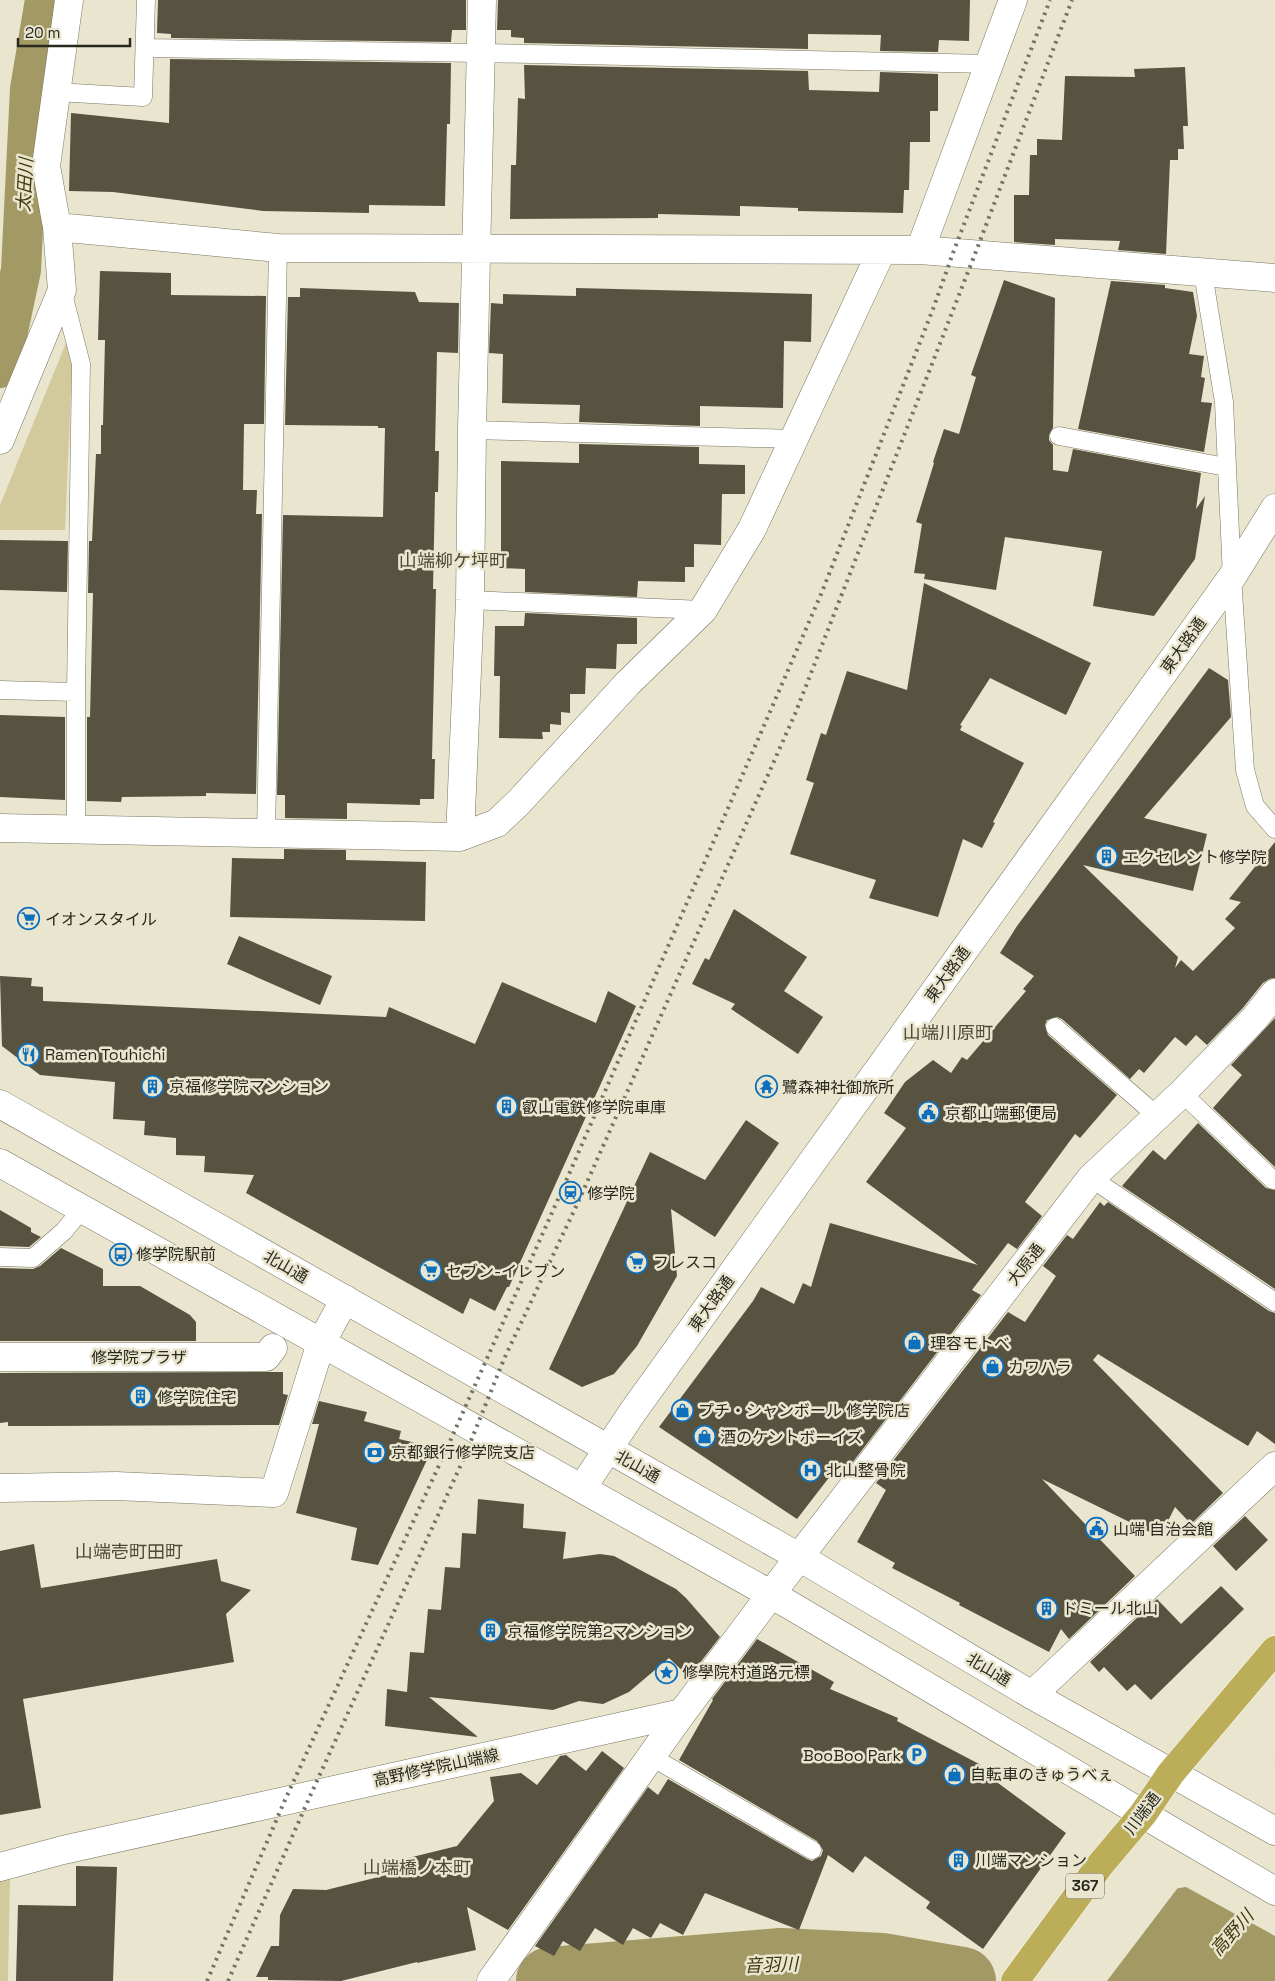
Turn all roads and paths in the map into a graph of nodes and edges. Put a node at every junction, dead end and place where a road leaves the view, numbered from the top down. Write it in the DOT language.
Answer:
graph roads {
  1 [pos="69,0"];
  2 [pos="146,0"];
  3 [pos="482,0"];
  4 [pos="1013,0"];
  5 [pos="146,48"];
  6 [pos="481,53"];
  7 [pos="990,64"];
  8 [pos="56,92"];
  9 [pos="57,227"];
  10 [pos="278,248"];
  11 [pos="476,250"];
  12 [pos="882,250"];
  13 [pos="920,250"];
  14 [pos="1203,273"];
  15 [pos="1275,278"];
  16 [pos="62,290"];
  17 [pos="472,430"];
  18 [pos="1059,436"];
  19 [pos="795,439"];
  20 [pos="0,440"];
  21 [pos="1226,467"];
  22 [pos="1275,508"];
  23 [pos="1232,577"];
  24 [pos="470,600"];
  25 [pos="703,610"];
  26 [pos="0,690"];
  27 [pos="76,692"];
  28 [pos="0,828"];
  29 [pos="76,829"];
  30 [pos="1275,829"];
  31 [pos="266,833"];
  32 [pos="460,837"];
  33 [pos="1275,993"];
  34 [pos="1056,1027"];
  35 [pos="1182,1092"];
  36 [pos="0,1104"];
  37 [pos="1157,1116"];
  38 [pos="0,1163"];
  39 [pos="1091,1178"];
  40 [pos="1273,1180"];
  41 [pos="82,1209"];
  42 [pos="0,1257"];
  43 [pos="345,1299"];
  44 [pos="1275,1302"];
  45 [pos="321,1343"];
  46 [pos="272,1348"];
  47 [pos="0,1357"];
  48 [pos="607,1448"];
  49 [pos="1275,1466"];
  50 [pos="0,1488"];
  51 [pos="582,1488"];
  52 [pos="800,1557"];
  53 [pos="771,1594"];
  54 [pos="1275,1650"];
  55 [pos="1032,1695"];
  56 [pos="682,1713"];
  57 [pos="650,1756"];
  58 [pos="1171,1773"];
  59 [pos="1154,1821"];
  60 [pos="1275,1831"];
  61 [pos="812,1850"];
  62 [pos="0,1867"];
  63 [pos="1275,1890"];
  64 [pos="1023,1970"];
  65 [pos="491,1981"];
  1 -- 8 [label="street"];
  2 -- 5 [label="lane"];
  3 -- 6 [label="street"];
  4 -- 7 [label="street"];
  5 -- 6 [label="lane"];
  5 -- 8 [label="lane"];
  6 -- 7 [label="lane"];
  6 -- 11 [label="street"];
  7 -- 13 [label="street"];
  8 -- 9 [label="street"];
  9 -- 10 [label="street"];
  9 -- 16 [label="street"];
  10 -- 11 [label="street"];
  10 -- 31 [label="lane"];
  11 -- 12 [label="street"];
  11 -- 17 [label="street"];
  12 -- 13 [label="street"];
  12 -- 19 [label="street"];
  13 -- 14 [label="street"];
  14 -- 15 [label="street"];
  14 -- 21 [label="lane"];
  16 -- 20 [label="street"];
  16 -- 27 [label="lane"];
  17 -- 19 [label="lane"];
  17 -- 24 [label="street"];
  18 -- 21 [label="lane"];
  19 -- 25 [label="street"];
  21 -- 23 [label="lane"];
  22 -- 23 [label="street, 東大路通"];
  23 -- 30 [label="lane"];
  23 -- 48 [label="street, 東大路通"];
  24 -- 25 [label="lane"];
  24 -- 32 [label="street"];
  25 -- 32 [label="street"];
  26 -- 27 [label="lane"];
  27 -- 29 [label="lane"];
  28 -- 29 [label="street"];
  29 -- 31 [label="street"];
  31 -- 32 [label="street"];
  33 -- 35 [label="street, 大原通"];
  34 -- 37 [label="lane"];
  35 -- 37 [label="street, 大原通"];
  35 -- 40 [label="lane"];
  36 -- 43 [label="street, 北山通"];
  37 -- 39 [label="street, 大原通"];
  38 -- 41 [label="street"];
  39 -- 44 [label="lane"];
  39 -- 52 [label="street, 大原通"];
  41 -- 42 [label="lane"];
  41 -- 45 [label="street"];
  43 -- 45 [label="street"];
  43 -- 48 [label="street, 北山通"];
  45 -- 50 [label="street"];
  45 -- 51 [label="street"];
  46 -- 47 [label="street, 修学院プラザ"];
  48 -- 51 [label="street, 東大路通"];
  48 -- 52 [label="street, 北山通"];
  49 -- 55 [label="street"];
  51 -- 53 [label="street"];
  52 -- 53 [label="street"];
  52 -- 55 [label="street, 北山通"];
  53 -- 56 [label="street"];
  53 -- 59 [label="street"];
  54 -- 58 [label="highway, 川端通 / 367"];
  55 -- 58 [label="street, 北山通"];
  56 -- 57 [label="street"];
  56 -- 62 [label="street, 高野修学院山端線"];
  57 -- 61 [label="lane"];
  57 -- 65 [label="street"];
  58 -- 59 [label="highway, 川端通 / 367"];
  58 -- 60 [label="street, 北山通"];
  59 -- 63 [label="street"];
  59 -- 64 [label="highway, 川端通 / 367"];
}
